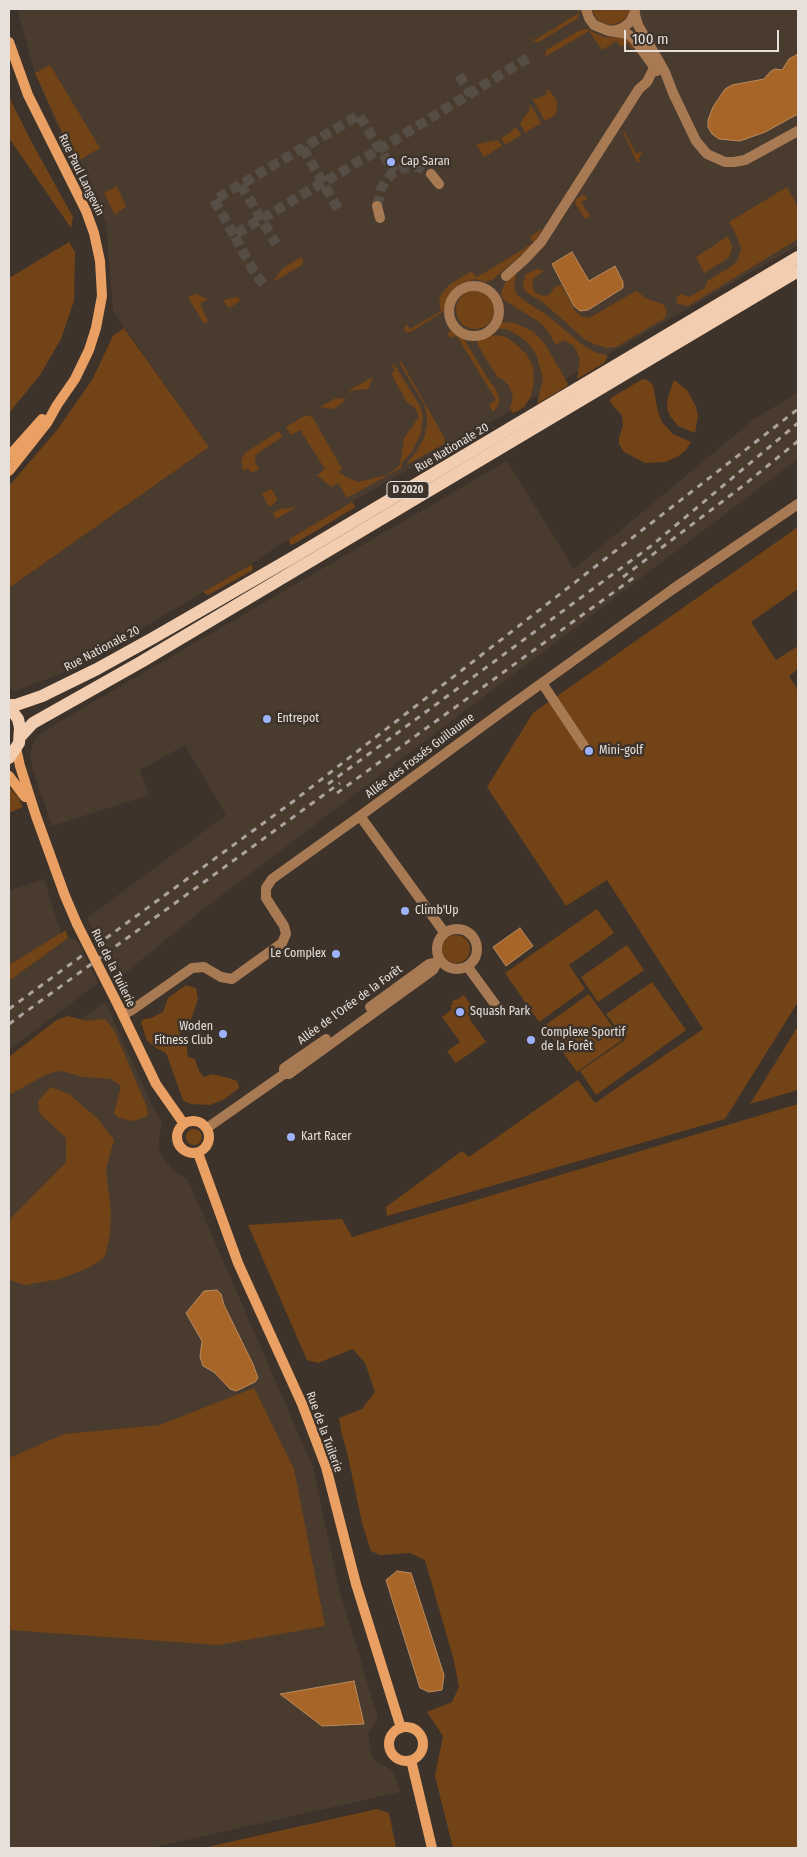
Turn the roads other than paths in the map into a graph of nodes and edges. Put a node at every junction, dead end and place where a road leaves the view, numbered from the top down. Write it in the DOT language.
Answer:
graph roads {
  1 [pos="586,9"];
  2 [pos="635,12"];
  3 [pos="609,31"];
  4 [pos="9,42"];
  5 [pos="636,42"];
  6 [pos="656,64"];
  7 [pos="639,89"];
  8 [pos="798,131"];
  9 [pos="431,174"];
  10 [pos="439,184"];
  11 [pos="377,206"];
  12 [pos="380,218"];
  13 [pos="798,257"];
  14 [pos="798,271"];
  15 [pos="506,276"];
  16 [pos="499,308"];
  17 [pos="57,405"];
  18 [pos="9,456"];
  19 [pos="9,471"];
  20 [pos="798,504"];
  21 [pos="542,683"];
  22 [pos="9,706"];
  23 [pos="584,746"];
  24 [pos="15,748"];
  25 [pos="9,776"];
  26 [pos="36,816"];
  27 [pos="360,816"];
  28 [pos="444,932"];
  29 [pos="439,962"];
  30 [pos="467,966"];
  31 [pos="121,1011"];
  32 [pos="500,1011"];
  33 [pos="184,1124"];
  34 [pos="207,1128"];
  35 [pos="198,1152"];
  36 [pos="401,1728"];
  37 [pos="411,1760"];
  38 [pos="432,1848"];
  1 -- 3 [label="street"];
  2 -- 3 [label="street"];
  2 -- 6 [label="street"];
  3 -- 5 [label="street"];
  4 -- 17 [label="street, Rue Paul Langevin"];
  5 -- 6 [label="street"];
  5 -- 7 [label="street"];
  6 -- 7 [label="street"];
  6 -- 8 [label="street"];
  7 -- 15 [label="street"];
  9 -- 10 [label="street"];
  11 -- 12 [label="street"];
  13 -- 22 [label="main road, Rue Nationale 20 / D 2020"];
  14 -- 24 [label="main road, Rue Nationale 20 / D 2020"];
  16 -- 16 [label="street"];
  17 -- 18 [label="street, Rue Paul Langevin"];
  17 -- 19 [label="street, Rue Paul Langevin"];
  20 -- 21 [label="street, Allée des Fossés Guillaume"];
  21 -- 23 [label="street"];
  21 -- 27 [label="street, Allée des Fossés Guillaume"];
  22 -- 24 [label="main road"];
  24 -- 26 [label="street, Rue de la Tuilerie"];
  25 -- 26 [label="street, Rue de la Tuilerie"];
  26 -- 31 [label="street, Rue de la Tuilerie, bridge"];
  27 -- 28 [label="street"];
  27 -- 31 [label="street, Allée des Fossés Guillaume"];
  28 -- 29 [label="street"];
  28 -- 30 [label="street"];
  29 -- 30 [label="street"];
  29 -- 34 [label="street, Allée de l'Orée de la Forêt"];
  30 -- 32 [label="street"];
  31 -- 33 [label="street, Rue de la Tuilerie"];
  33 -- 34 [label="street"];
  33 -- 35 [label="street"];
  34 -- 35 [label="street"];
  35 -- 36 [label="street, Rue de la Tuilerie"];
  36 -- 37 [label="street"];
  36 -- 37 [label="street"];
  37 -- 38 [label="street"];
}
